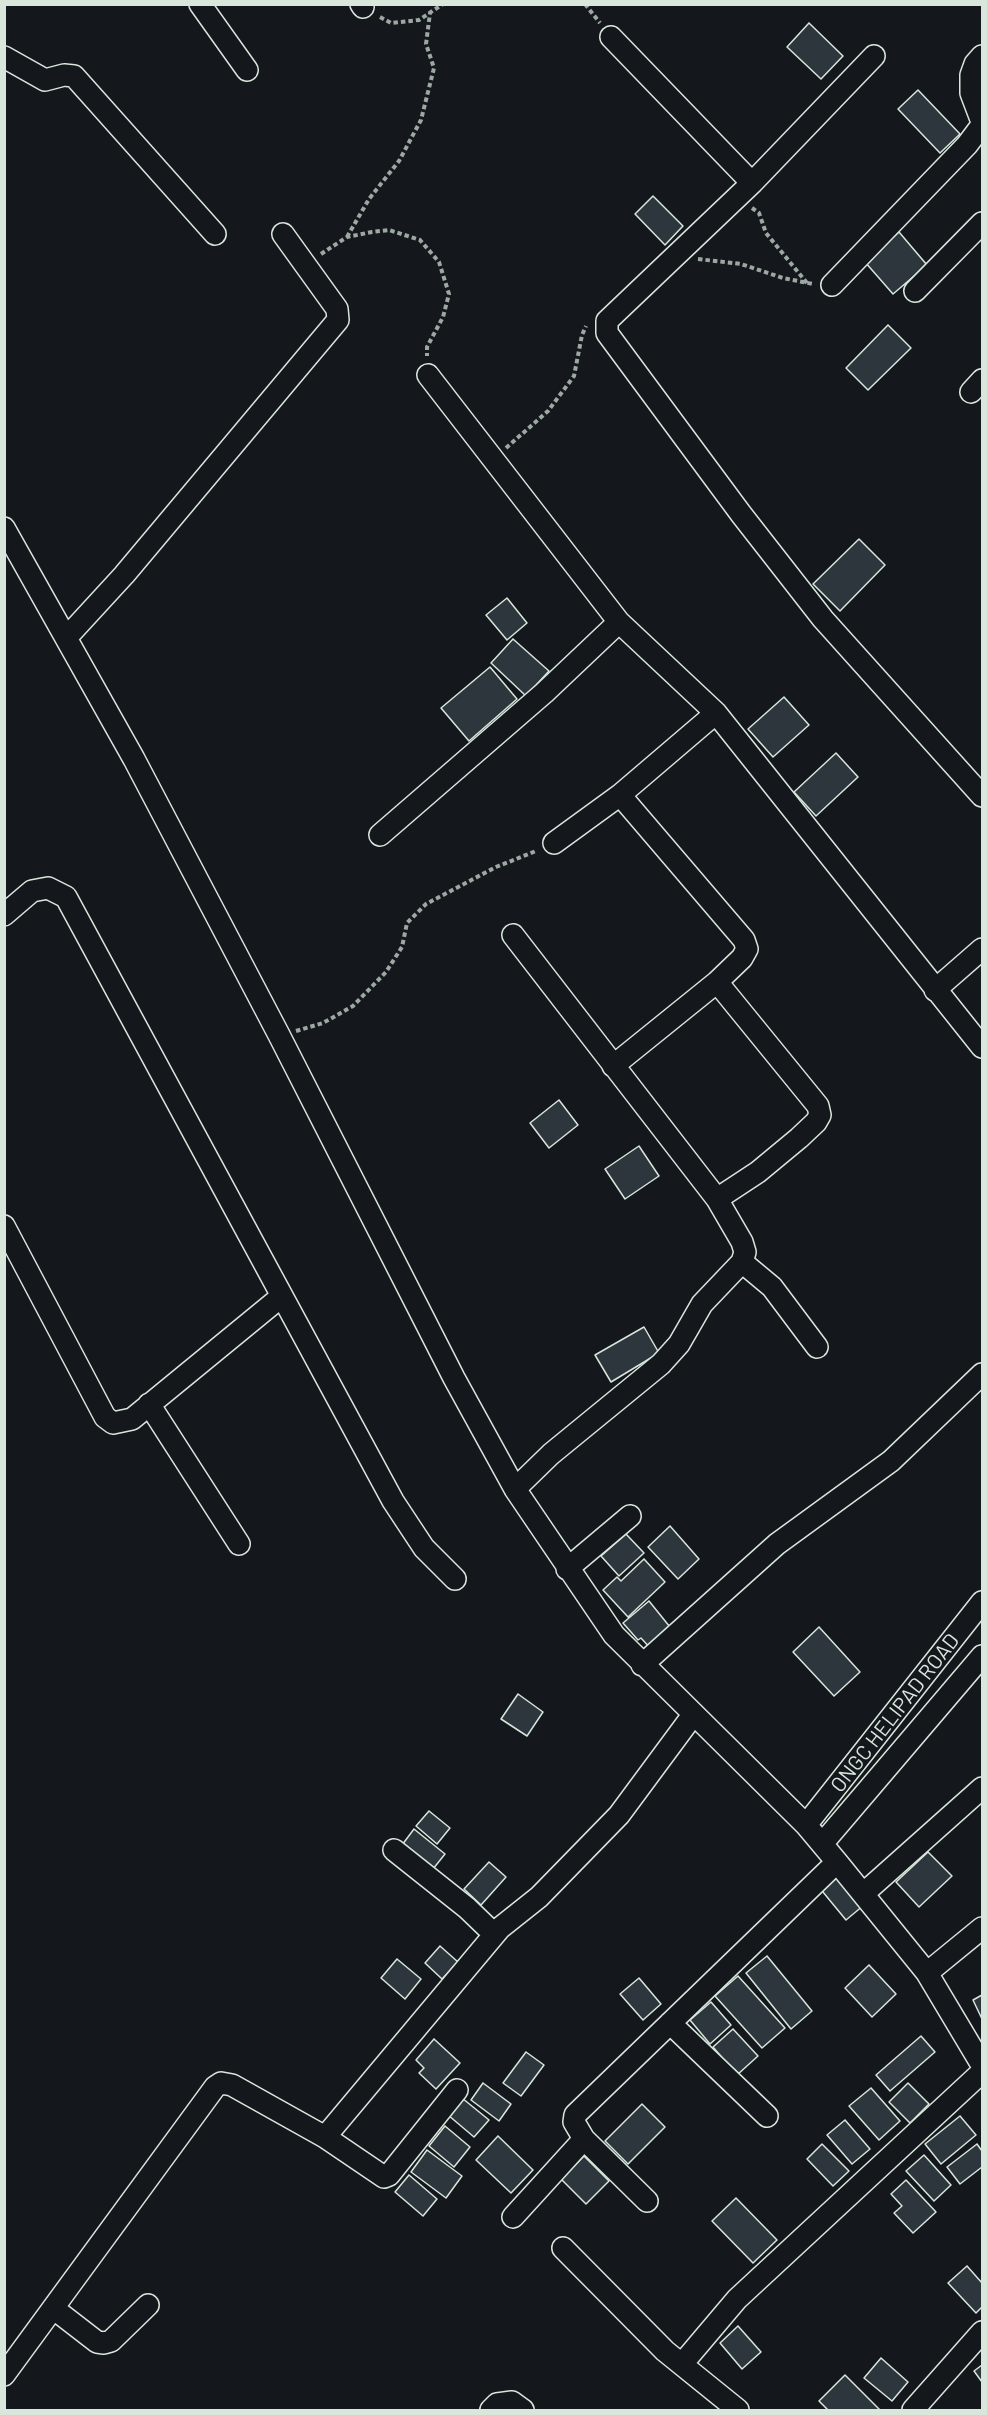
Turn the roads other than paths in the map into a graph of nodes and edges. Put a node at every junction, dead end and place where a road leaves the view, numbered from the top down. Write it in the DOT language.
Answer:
graph roads {
  1 [pos="200,4"];
  2 [pos="611,38"];
  3 [pos="874,56"];
  4 [pos="982,56"];
  5 [pos="4,57"];
  6 [pos="247,70"];
  7 [pos="982,123"];
  8 [pos="752,183"];
  9 [pos="982,222"];
  10 [pos="215,234"];
  11 [pos="283,234"];
  12 [pos="832,285"];
  13 [pos="915,291"];
  14 [pos="428,375"];
  15 [pos="4,528"];
  16 [pos="619,622"];
  17 [pos="67,637"];
  18 [pos="716,713"];
  19 [pos="620,795"];
  20 [pos="982,796"];
  21 [pos="380,835"];
  22 [pos="554,843"];
  23 [pos="4,915"];
  24 [pos="513,935"];
  25 [pos="982,950"];
  26 [pos="717,982"];
  27 [pos="935,990"];
  28 [pos="982,1047"];
  29 [pos="613,1066"];
  30 [pos="717,1199"];
  31 [pos="4,1226"];
  32 [pos="742,1262"];
  33 [pos="282,1296"];
  34 [pos="817,1347"];
  35 [pos="982,1374"];
  36 [pos="149,1404"];
  37 [pos="515,1490"];
  38 [pos="630,1516"];
  39 [pos="239,1544"];
  40 [pos="567,1569"];
  41 [pos="454,1579"];
  42 [pos="982,1602"];
  43 [pos="982,1656"];
  44 [pos="642,1665"];
  45 [pos="693,1714"];
  46 [pos="982,1788"];
  47 [pos="806,1825"];
  48 [pos="822,1844"];
  49 [pos="394,1850"];
  50 [pos="837,1862"];
  51 [pos="863,1894"];
  52 [pos="982,1928"];
  53 [pos="494,1934"];
  54 [pos="927,1973"];
  55 [pos="670,2023"];
  56 [pos="982,2065"];
  57 [pos="982,2072"];
  58 [pos="457,2090"];
  59 [pos="768,2116"];
  60 [pos="325,2137"];
  61 [pos="584,2139"];
  62 [pos="647,2201"];
  63 [pos="513,2217"];
  64 [pos="563,2248"];
  65 [pos="148,2305"];
  66 [pos="53,2308"];
  67 [pos="982,2332"];
  68 [pos="682,2364"];
  69 [pos="4,2375"];
  70 [pos="491,2410"];
  71 [pos="523,2410"];
  72 [pos="738,2410"];
  73 [pos="913,2410"];
  1 -- 6 [label="street"];
  2 -- 8 [label="street"];
  3 -- 8 [label="street"];
  4 -- 7 [label="street"];
  5 -- 10 [label="street"];
  7 -- 12 [label="street"];
  8 -- 20 [label="street"];
  9 -- 13 [label="street"];
  11 -- 17 [label="street"];
  14 -- 16 [label="street"];
  15 -- 17 [label="street"];
  16 -- 18 [label="street"];
  16 -- 21 [label="street"];
  17 -- 37 [label="street"];
  18 -- 19 [label="street"];
  18 -- 27 [label="street"];
  19 -- 22 [label="street"];
  19 -- 26 [label="street"];
  23 -- 33 [label="street"];
  24 -- 29 [label="street"];
  25 -- 27 [label="street"];
  26 -- 29 [label="street"];
  26 -- 30 [label="street"];
  27 -- 28 [label="street"];
  29 -- 30 [label="street"];
  30 -- 32 [label="street"];
  31 -- 36 [label="street"];
  32 -- 34 [label="street"];
  32 -- 37 [label="street"];
  33 -- 36 [label="street"];
  33 -- 41 [label="street"];
  35 -- 44 [label="street"];
  36 -- 39 [label="street"];
  37 -- 40 [label="street"];
  38 -- 40 [label="street"];
  40 -- 44 [label="street"];
  42 -- 47 [label="street, ONGC HELIPAD ROAD"];
  43 -- 48 [label="street"];
  44 -- 45 [label="street"];
  45 -- 47 [label="street"];
  45 -- 53 [label="street"];
  46 -- 51 [label="street"];
  47 -- 48 [label="street"];
  48 -- 50 [label="street"];
  49 -- 53 [label="street"];
  50 -- 51 [label="street"];
  50 -- 55 [label="street"];
  51 -- 54 [label="street"];
  52 -- 54 [label="street"];
  53 -- 60 [label="street"];
  54 -- 56 [label="street"];
  55 -- 59 [label="street"];
  55 -- 61 [label="street"];
  57 -- 68 [label="street"];
  58 -- 60 [label="street"];
  60 -- 66 [label="street"];
  61 -- 62 [label="street"];
  61 -- 63 [label="street"];
  64 -- 68 [label="street"];
  65 -- 66 [label="street"];
  66 -- 69 [label="street"];
  67 -- 73 [label="street"];
  68 -- 72 [label="street"];
  70 -- 71 [label="street"];
}
